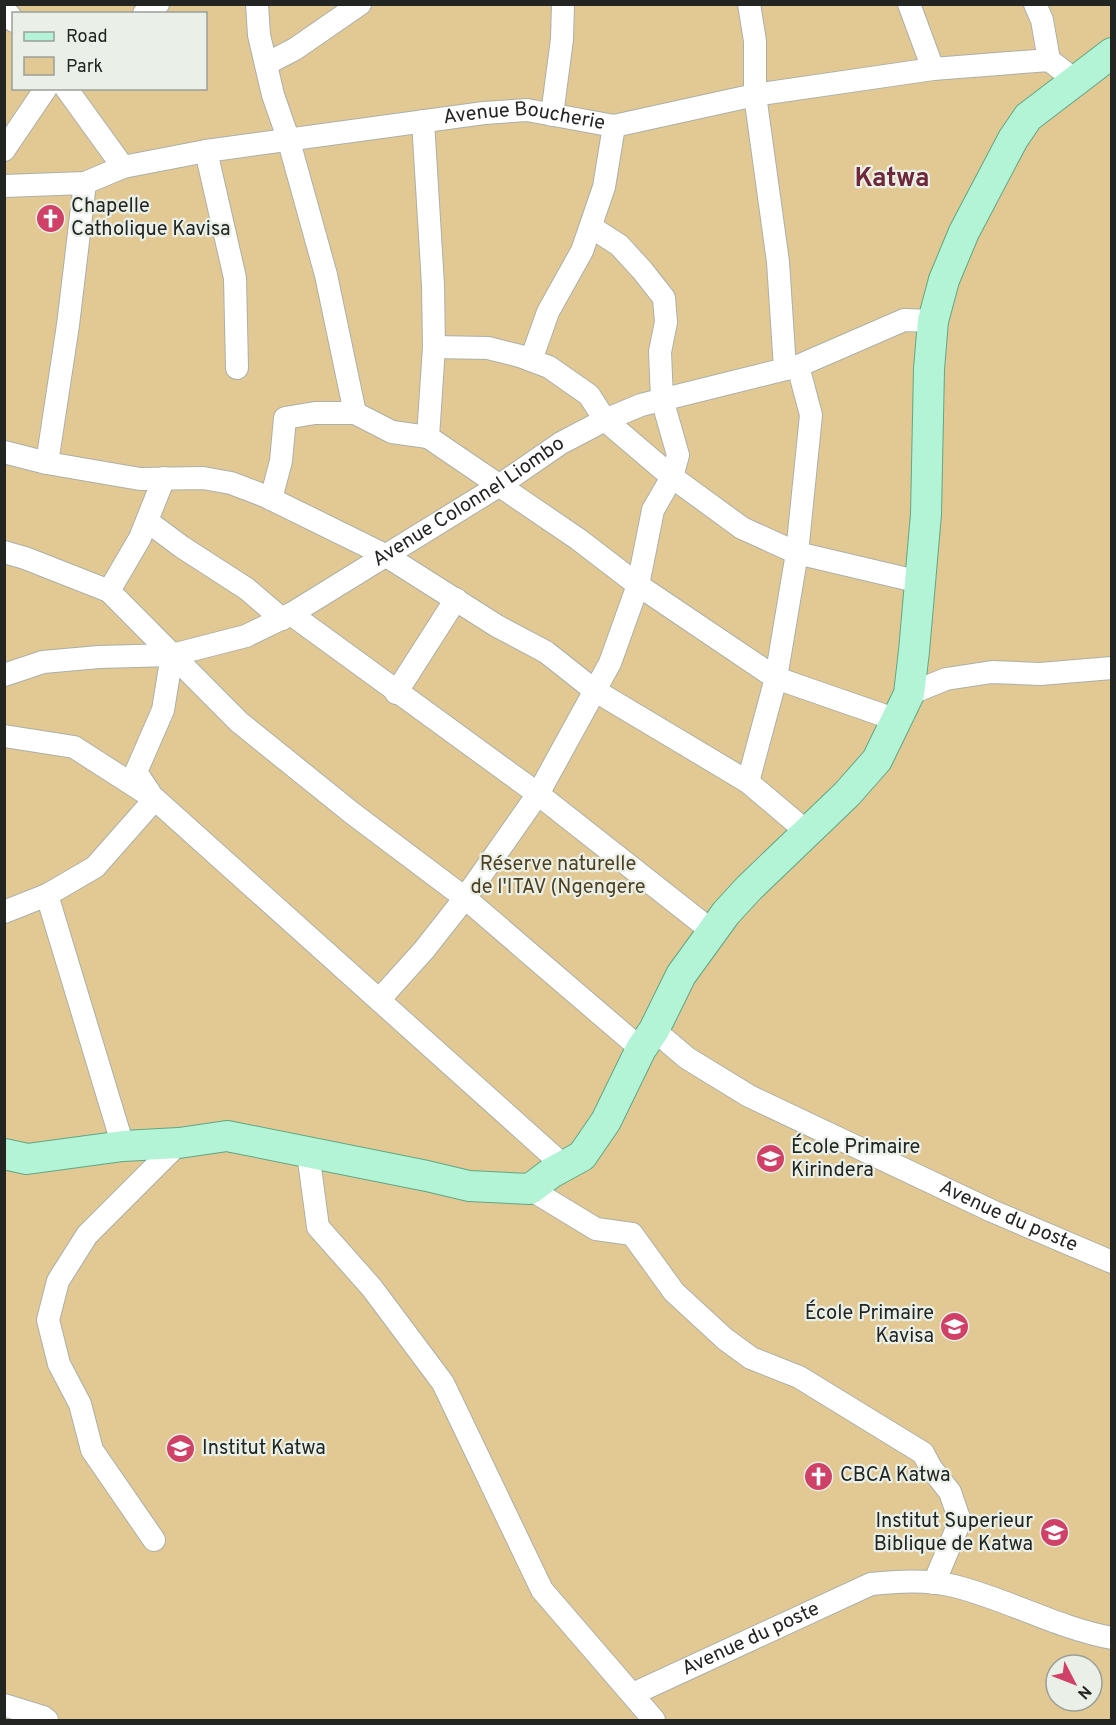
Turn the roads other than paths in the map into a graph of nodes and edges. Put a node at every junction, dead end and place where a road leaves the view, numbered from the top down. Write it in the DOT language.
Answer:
graph roads {
  1 [pos="257,4"];
  2 [pos="360,4"];
  3 [pos="563,4"];
  4 [pos="749,4"];
  5 [pos="909,4"];
  6 [pos="1035,4"];
  7 [pos="1112,53"];
  8 [pos="1049,60"];
  9 [pos="266,64"];
  10 [pos="933,69"];
  11 [pos="1075,80"];
  12 [pos="45,90"];
  13 [pos="67,90"];
  14 [pos="755,95"];
  15 [pos="552,115"];
  16 [pos="423,121"];
  17 [pos="614,126"];
  18 [pos="288,138"];
  19 [pos="4,150"];
  20 [pos="207,151"];
  21 [pos="123,167"];
  22 [pos="85,183"];
  23 [pos="4,186"];
  24 [pos="591,227"];
  25 [pos="933,321"];
  26 [pos="434,347"];
  27 [pos="531,360"];
  28 [pos="791,367"];
  29 [pos="237,368"];
  30 [pos="662,399"];
  31 [pos="355,413"];
  32 [pos="604,420"];
  33 [pos="428,437"];
  34 [pos="4,452"];
  35 [pos="47,463"];
  36 [pos="672,477"];
  37 [pos="164,478"];
  38 [pos="500,485"];
  39 [pos="271,499"];
  40 [pos="147,521"];
  41 [pos="4,552"];
  42 [pos="797,553"];
  43 [pos="385,555"];
  44 [pos="920,582"];
  45 [pos="638,585"];
  46 [pos="109,591"];
  47 [pos="456,599"];
  48 [pos="286,617"];
  49 [pos="172,655"];
  50 [pos="1112,668"];
  51 [pos="4,675"];
  52 [pos="776,678"];
  53 [pos="594,690"];
  54 [pos="396,693"];
  55 [pos="903,707"];
  56 [pos="4,736"];
  57 [pos="748,782"];
  58 [pos="538,794"];
  59 [pos="155,799"];
  60 [pos="807,832"];
  61 [pos="47,895"];
  62 [pos="465,898"];
  63 [pos="4,912"];
  64 [pos="712,931"];
  65 [pos="379,1000"];
  66 [pos="648,1040"];
  67 [pos="179,1143"];
  68 [pos="123,1146"];
  69 [pos="308,1153"];
  70 [pos="4,1154"];
  71 [pos="564,1166"];
  72 [pos="530,1189"];
  73 [pos="1112,1262"];
  74 [pos="154,1540"];
  75 [pos="934,1583"];
  76 [pos="1112,1638"];
  77 [pos="633,1694"];
  78 [pos="4,1705"];
  79 [pos="47,1720"];
  80 [pos="654,1720"];
  1 -- 9 [label="street"];
  2 -- 9 [label="street"];
  3 -- 15 [label="street"];
  4 -- 14 [label="street"];
  5 -- 10 [label="street"];
  6 -- 8 [label="street"];
  7 -- 11 [label="main road"];
  8 -- 10 [label="street, Avenue Boucherie"];
  8 -- 11 [label="street"];
  9 -- 18 [label="street"];
  10 -- 14 [label="street, Avenue Boucherie"];
  11 -- 25 [label="main road"];
  12 -- 19 [label="street"];
  13 -- 21 [label="street"];
  14 -- 17 [label="street, Avenue Boucherie"];
  14 -- 28 [label="street"];
  15 -- 16 [label="street, Avenue Boucherie"];
  15 -- 17 [label="street, Avenue Boucherie"];
  16 -- 18 [label="street, Avenue Boucherie"];
  16 -- 26 [label="street"];
  17 -- 24 [label="street"];
  18 -- 20 [label="street, Avenue Boucherie"];
  18 -- 31 [label="street"];
  20 -- 21 [label="street, Avenue Boucherie"];
  20 -- 29 [label="street"];
  21 -- 22 [label="street, Avenue Boucherie"];
  22 -- 23 [label="street, Avenue Boucherie"];
  22 -- 35 [label="street"];
  24 -- 27 [label="street"];
  24 -- 30 [label="street"];
  25 -- 28 [label="street, Avenue Colonnel Liombo"];
  25 -- 44 [label="main road"];
  26 -- 27 [label="street"];
  26 -- 33 [label="street"];
  27 -- 32 [label="street"];
  28 -- 30 [label="street, Avenue Colonnel Liombo"];
  28 -- 42 [label="street"];
  30 -- 32 [label="street, Avenue Colonnel Liombo"];
  30 -- 36 [label="street"];
  31 -- 33 [label="street"];
  31 -- 39 [label="street"];
  32 -- 36 [label="street"];
  32 -- 38 [label="street, Avenue Colonnel Liombo"];
  33 -- 38 [label="street"];
  34 -- 35 [label="street"];
  35 -- 37 [label="street"];
  36 -- 42 [label="street"];
  36 -- 45 [label="street"];
  37 -- 39 [label="street"];
  37 -- 40 [label="street"];
  38 -- 43 [label="street, Avenue Colonnel Liombo"];
  38 -- 45 [label="street"];
  39 -- 43 [label="street"];
  40 -- 46 [label="street"];
  40 -- 48 [label="street"];
  41 -- 46 [label="street"];
  42 -- 44 [label="street"];
  42 -- 52 [label="street"];
  43 -- 47 [label="street"];
  43 -- 48 [label="street, Avenue Colonnel Liombo"];
  44 -- 55 [label="main road"];
  45 -- 52 [label="street"];
  45 -- 53 [label="street"];
  46 -- 49 [label="street, Avenue du poste"];
  47 -- 53 [label="street"];
  47 -- 54 [label="street"];
  48 -- 49 [label="street, Avenue Colonnel Liombo"];
  48 -- 54 [label="street"];
  49 -- 51 [label="street, Avenue Colonnel Liombo"];
  49 -- 59 [label="street"];
  49 -- 62 [label="street, Avenue du poste"];
  50 -- 55 [label="street"];
  52 -- 55 [label="street"];
  52 -- 57 [label="street"];
  53 -- 57 [label="street"];
  53 -- 58 [label="street"];
  54 -- 58 [label="street"];
  55 -- 60 [label="main road"];
  56 -- 59 [label="street"];
  57 -- 60 [label="street"];
  58 -- 62 [label="street"];
  58 -- 64 [label="street"];
  59 -- 61 [label="street"];
  59 -- 65 [label="street"];
  60 -- 64 [label="main road"];
  61 -- 63 [label="street"];
  61 -- 68 [label="street"];
  62 -- 65 [label="street"];
  62 -- 66 [label="street, Avenue du poste"];
  64 -- 66 [label="main road"];
  65 -- 71 [label="street"];
  66 -- 71 [label="main road"];
  66 -- 73 [label="street, Avenue du poste"];
  67 -- 68 [label="main road"];
  67 -- 69 [label="main road"];
  67 -- 74 [label="street"];
  68 -- 70 [label="main road"];
  69 -- 72 [label="main road"];
  69 -- 77 [label="street"];
  71 -- 72 [label="main road"];
  72 -- 75 [label="street"];
  75 -- 76 [label="street, Avenue du poste"];
  75 -- 77 [label="street, Avenue du poste"];
  77 -- 80 [label="street"];
  78 -- 79 [label="street"];
}
